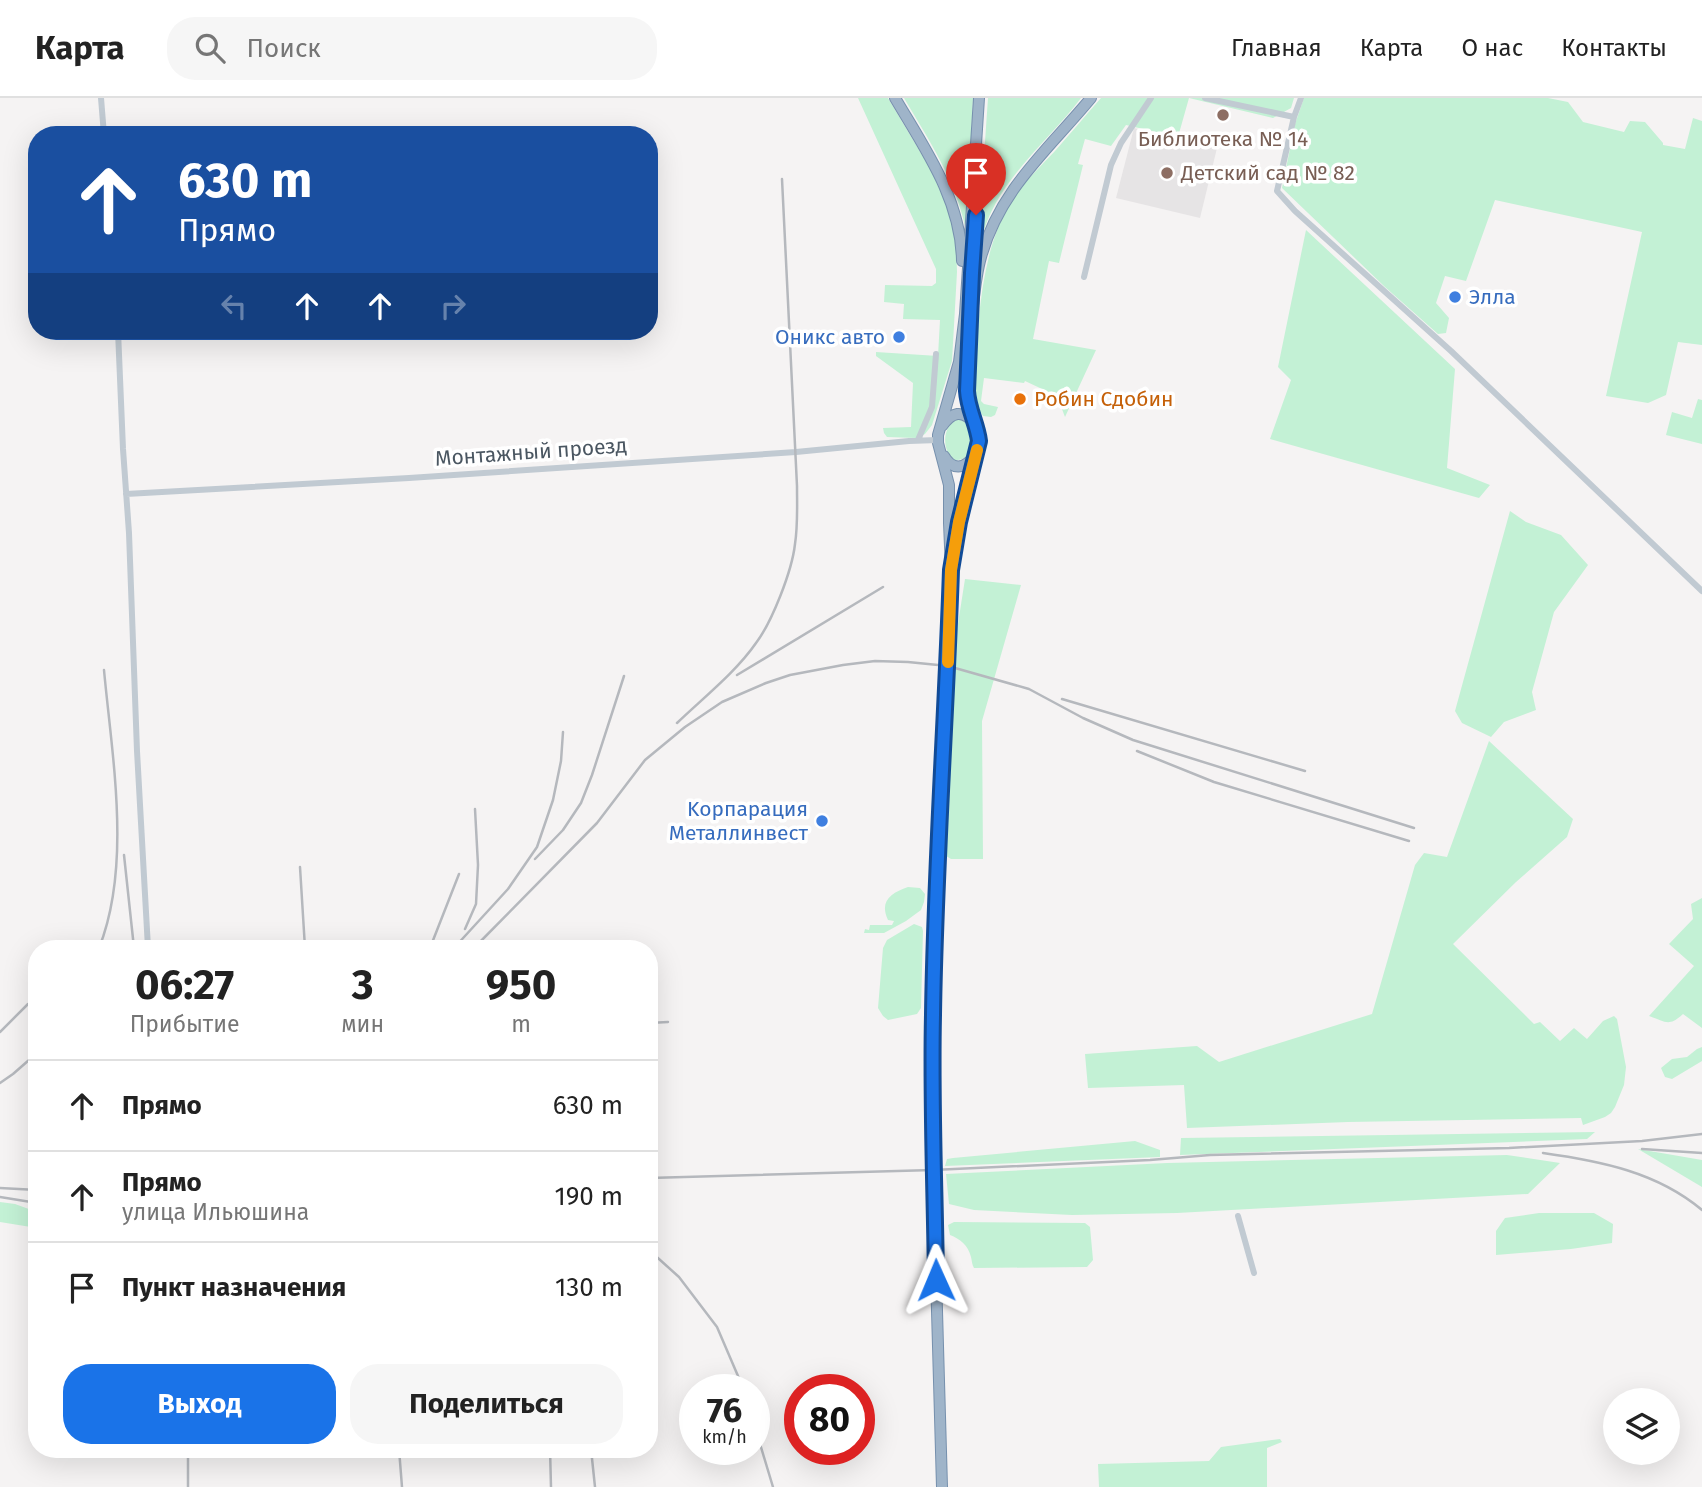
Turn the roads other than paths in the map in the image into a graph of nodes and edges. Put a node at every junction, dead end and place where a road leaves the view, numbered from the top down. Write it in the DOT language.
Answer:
graph roads {
  1 [pos="101,98"];
  2 [pos="895,98"];
  3 [pos="981,98"];
  4 [pos="1091,98"];
  5 [pos="1151,98"];
  6 [pos="1205,98"];
  7 [pos="1301,98"];
  8 [pos="1294,117"];
  9 [pos="103,126"];
  10 [pos="1084,278"];
  11 [pos="118,340"];
  12 [pos="965,345"];
  13 [pos="936,354"];
  14 [pos="963,360"];
  15 [pos="975,425"];
  16 [pos="918,440"];
  17 [pos="939,440"];
  18 [pos="977,451"];
  19 [pos="126,494"];
  20 [pos="951,570"];
  21 [pos="1702,592"];
  22 [pos="148,940"];
  23 [pos="1238,1216"];
  24 [pos="1254,1273"];
  25 [pos="942,1487"];
  1 -- 9 [label="street"];
  2 -- 12 [label="highway"];
  3 -- 12 [label="highway"];
  4 -- 12 [label="highway"];
  5 -- 10 [label="street"];
  6 -- 8 [label="street"];
  7 -- 8 [label="street"];
  8 -- 21 [label="street"];
  11 -- 19 [label="street"];
  12 -- 14 [label="highway"];
  13 -- 16 [label="street"];
  14 -- 15 [label="highway"];
  14 -- 17 [label="highway"];
  15 -- 17 [label="highway"];
  15 -- 18 [label="highway"];
  16 -- 17 [label="street, Монтажный проезд"];
  16 -- 19 [label="street, Монтажный проезд"];
  17 -- 18 [label="highway"];
  17 -- 20 [label="highway"];
  18 -- 20 [label="highway"];
  19 -- 22 [label="street"];
  20 -- 25 [label="highway"];
  23 -- 24 [label="street"];
}
